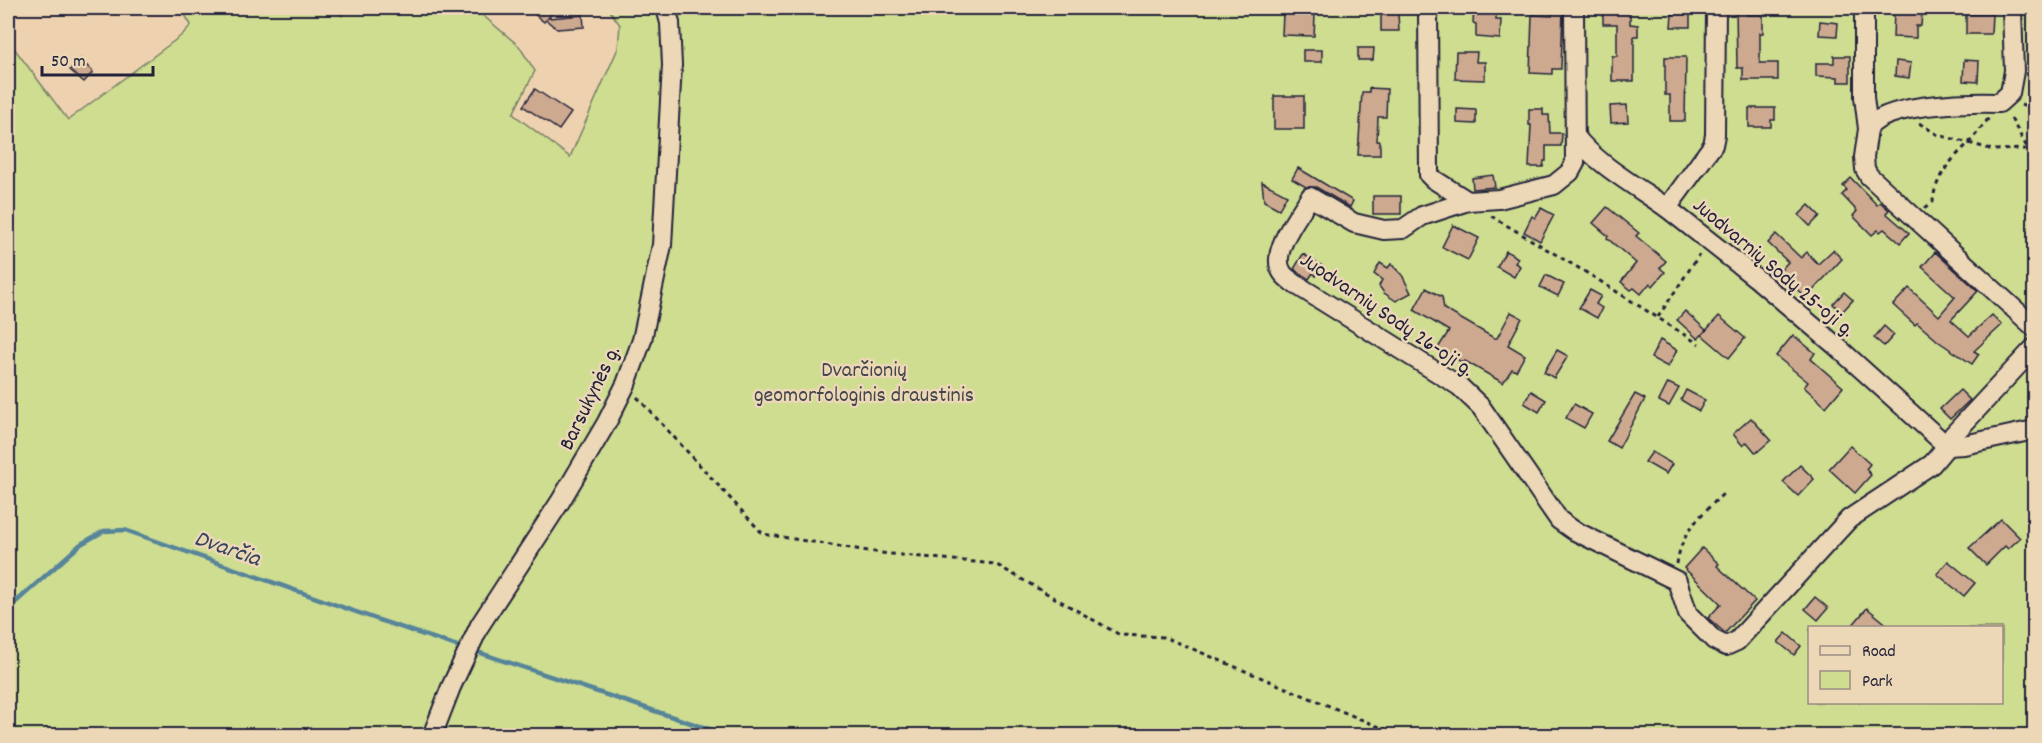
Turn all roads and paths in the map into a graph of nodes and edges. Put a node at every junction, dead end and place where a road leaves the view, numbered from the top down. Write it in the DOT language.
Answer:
graph roads {
  1 [pos="666,8"];
  2 [pos="1428,8"];
  3 [pos="1574,8"];
  4 [pos="1716,8"];
  5 [pos="1864,8"];
  6 [pos="2012,8"];
  7 [pos="1999,104"];
  8 [pos="1894,113"];
  9 [pos="1868,129"];
  10 [pos="1575,136"];
  11 [pos="1969,143"];
  12 [pos="1597,158"];
  13 [pos="1575,163"];
  14 [pos="1468,201"];
  15 [pos="1667,208"];
  16 [pos="1915,217"];
  17 [pos="1709,241"];
  18 [pos="1658,317"];
  19 [pos="2034,327"];
  20 [pos="1699,344"];
  21 [pos="2034,348"];
  22 [pos="626,384"];
  23 [pos="2034,430"];
  24 [pos="1947,446"];
  25 [pos="1724,493"];
  26 [pos="1677,581"];
  27 [pos="432,735"];
  28 [pos="1401,735"];
  1 -- 22 [label="street, Barsukynės g."];
  2 -- 14 [label="street"];
  3 -- 10 [label="street"];
  4 -- 15 [label="street, Juodvarnių Sodų 25-oji g."];
  5 -- 9 [label="street"];
  6 -- 7 [label="street"];
  7 -- 8 [label="street"];
  7 -- 11 [label="path"];
  7 -- 11 [label="path"];
  8 -- 9 [label="street"];
  8 -- 11 [label="path"];
  9 -- 16 [label="street"];
  10 -- 12 [label="street"];
  10 -- 13 [label="street"];
  11 -- 16 [label="path"];
  12 -- 13 [label="street"];
  12 -- 15 [label="street"];
  13 -- 14 [label="street, Juodvarnių Sodų 26-oji g."];
  14 -- 18 [label="path"];
  14 -- 26 [label="street, Juodvarnių Sodų 26-oji g."];
  15 -- 17 [label="street, Juodvarnių Sodų 25-oji g."];
  16 -- 19 [label="street"];
  17 -- 18 [label="path"];
  17 -- 24 [label="street, Juodvarnių Sodų 25-oji g."];
  18 -- 20 [label="path"];
  21 -- 24 [label="street"];
  22 -- 27 [label="street, Barsukynės g."];
  22 -- 28 [label="path"];
  23 -- 24 [label="street"];
  24 -- 26 [label="street"];
  25 -- 26 [label="path"];
}
